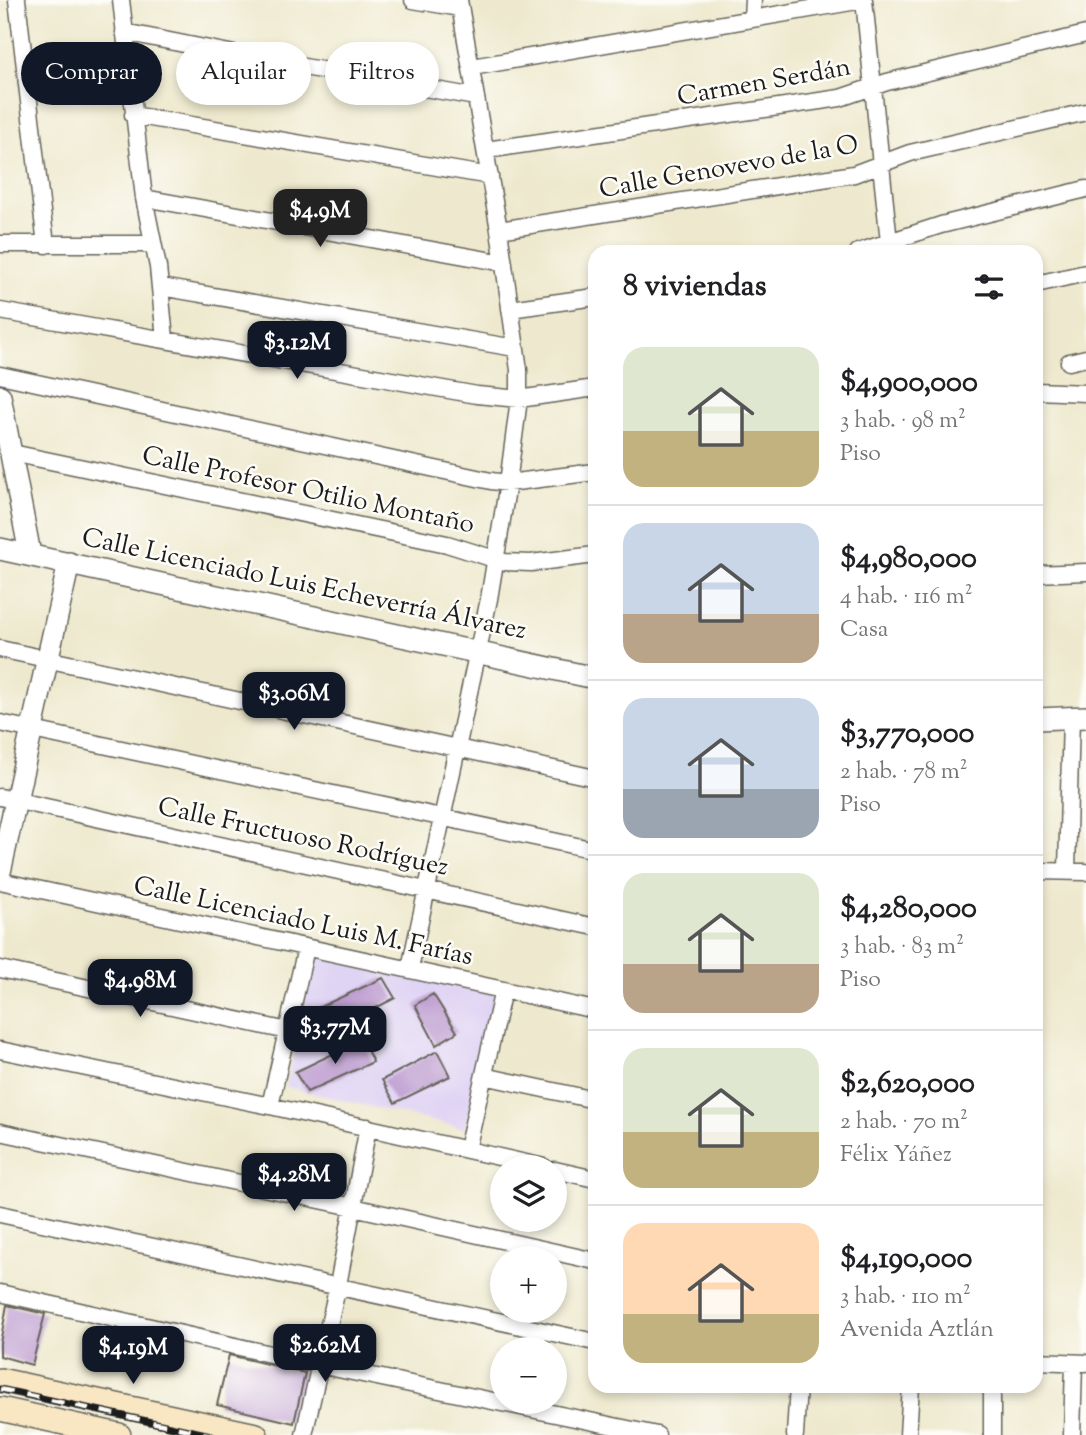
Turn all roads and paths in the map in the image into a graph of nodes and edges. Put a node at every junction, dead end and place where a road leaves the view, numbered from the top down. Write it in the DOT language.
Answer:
graph roads {
  1 [pos="17,0"];
  2 [pos="121,0"];
  3 [pos="413,0"];
  4 [pos="753,0"];
  5 [pos="864,0"];
  6 [pos="460,4"];
  7 [pos="752,19"];
  8 [pos="124,32"];
  9 [pos="1086,34"];
  10 [pos="472,67"];
  11 [pos="873,86"];
  12 [pos="476,97"];
  13 [pos="1086,112"];
  14 [pos="133,115"];
  15 [pos="486,150"];
  16 [pos="880,166"];
  17 [pos="490,176"];
  18 [pos="1086,189"];
  19 [pos="144,198"];
  20 [pos="499,230"];
  21 [pos="0,244"];
  22 [pos="152,244"];
  23 [pos="46,245"];
  24 [pos="890,245"];
  25 [pos="895,245"];
  26 [pos="503,263"];
  27 [pos="1086,273"];
  28 [pos="1043,282"];
  29 [pos="160,287"];
  30 [pos="588,298"];
  31 [pos="509,309"];
  32 [pos="0,311"];
  33 [pos="165,339"];
  34 [pos="515,348"];
  35 [pos="1086,358"];
  36 [pos="1069,362"];
  37 [pos="0,376"];
  38 [pos="588,389"];
  39 [pos="1043,391"];
  40 [pos="1086,393"];
  41 [pos="0,396"];
  42 [pos="519,399"];
  43 [pos="12,453"];
  44 [pos="588,473"];
  45 [pos="508,483"];
  46 [pos="0,548"];
  47 [pos="30,554"];
  48 [pos="588,556"];
  49 [pos="495,560"];
  50 [pos="69,563"];
  51 [pos="1086,572"];
  52 [pos="1043,574"];
  53 [pos="0,649"];
  54 [pos="477,653"];
  55 [pos="48,659"];
  56 [pos="588,677"];
  57 [pos="1079,717"];
  58 [pos="1043,719"];
  59 [pos="0,723"];
  60 [pos="31,730"];
  61 [pos="456,748"];
  62 [pos="588,776"];
  63 [pos="8,799"];
  64 [pos="440,818"];
  65 [pos="588,849"];
  66 [pos="1043,871"];
  67 [pos="1067,871"];
  68 [pos="0,872"];
  69 [pos="1086,872"];
  70 [pos="0,881"];
  71 [pos="425,890"];
  72 [pos="588,925"];
  73 [pos="306,948"];
  74 [pos="410,968"];
  75 [pos="0,969"];
  76 [pos="503,990"];
  77 [pos="588,1008"];
  78 [pos="288,1031"];
  79 [pos="0,1050"];
  80 [pos="484,1076"];
  81 [pos="588,1098"];
  82 [pos="270,1106"];
  83 [pos="368,1128"];
  84 [pos="0,1132"];
  85 [pos="467,1150"];
  86 [pos="490,1155"];
  87 [pos="567,1173"];
  88 [pos="588,1177"];
  89 [pos="353,1207"];
  90 [pos="0,1214"];
  91 [pos="588,1259"];
  92 [pos="338,1285"];
  93 [pos="0,1293"];
  94 [pos="588,1340"];
  95 [pos="1043,1361"];
  96 [pos="1080,1363"];
  97 [pos="319,1365"];
  98 [pos="0,1380"];
  99 [pos="795,1393"];
  100 [pos="911,1393"];
  101 [pos="992,1393"];
  102 [pos="0,1409"];
  103 [pos="119,1435"];
  104 [pos="256,1435"];
  105 [pos="304,1435"];
  106 [pos="657,1435"];
  107 [pos="795,1435"];
  108 [pos="908,1435"];
  109 [pos="992,1435"];
  110 [pos="1072,1435"];
  1 -- 23 [label="street"];
  2 -- 8 [label="street"];
  3 -- 6 [label="street"];
  4 -- 7 [label="street"];
  5 -- 7 [label="street"];
  5 -- 11 [label="street"];
  6 -- 10 [label="street"];
  7 -- 10 [label="street"];
  8 -- 12 [label="street"];
  8 -- 14 [label="street"];
  9 -- 11 [label="street, Carmen Serdán"];
  10 -- 12 [label="street"];
  11 -- 15 [label="street, Carmen Serdán"];
  11 -- 16 [label="street"];
  12 -- 15 [label="street"];
  13 -- 16 [label="street, Calle Genovevo de la O"];
  14 -- 17 [label="street"];
  14 -- 19 [label="street"];
  15 -- 17 [label="street"];
  16 -- 20 [label="street, Calle Genovevo de la O"];
  16 -- 24 [label="street"];
  17 -- 20 [label="street"];
  18 -- 25 [label="street"];
  19 -- 22 [label="street"];
  19 -- 26 [label="street"];
  20 -- 26 [label="street"];
  21 -- 23 [label="street"];
  22 -- 23 [label="street"];
  22 -- 29 [label="street"];
  26 -- 31 [label="street"];
  27 -- 28 [label="street"];
  29 -- 33 [label="street"];
  29 -- 34 [label="street"];
  30 -- 31 [label="street"];
  31 -- 34 [label="street"];
  32 -- 33 [label="street"];
  33 -- 42 [label="street"];
  34 -- 42 [label="street"];
  35 -- 36 [label="street"];
  37 -- 45 [label="street"];
  38 -- 42 [label="street"];
  39 -- 40 [label="street"];
  41 -- 43 [label="street"];
  42 -- 45 [label="street"];
  43 -- 47 [label="street"];
  43 -- 49 [label="street, Calle Profesor Otilio Montaño"];
  44 -- 45 [label="street"];
  45 -- 49 [label="street"];
  46 -- 47 [label="street, Calle Licenciado Luis Echeverría Álvarez"];
  47 -- 50 [label="street, Calle Licenciado Luis Echeverría Álvarez"];
  48 -- 49 [label="street, Calle Profesor Otilio Montaño"];
  49 -- 54 [label="street"];
  50 -- 54 [label="street, Calle Licenciado Luis Echeverría Álvarez"];
  50 -- 55 [label="street"];
  51 -- 52 [label="street"];
  53 -- 55 [label="street"];
  54 -- 56 [label="street, Calle Licenciado Luis Echeverría Álvarez"];
  54 -- 61 [label="street"];
  55 -- 60 [label="street"];
  55 -- 61 [label="street"];
  57 -- 58 [label="street"];
  57 -- 67 [label="street"];
  59 -- 60 [label="street"];
  60 -- 63 [label="street"];
  60 -- 64 [label="street"];
  61 -- 62 [label="street"];
  61 -- 64 [label="street"];
  63 -- 68 [label="street"];
  63 -- 71 [label="street, Calle Fructuoso Rodríguez"];
  64 -- 65 [label="street"];
  64 -- 71 [label="street"];
  66 -- 67 [label="street"];
  67 -- 69 [label="street"];
  70 -- 73 [label="street, Calle Licenciado Luis M. Farías"];
  71 -- 72 [label="street, Calle Fructuoso Rodríguez"];
  71 -- 74 [label="street"];
  73 -- 74 [label="street, Calle Licenciado Luis M. Farías"];
  73 -- 78 [label="street"];
  74 -- 76 [label="street, Calle Licenciado Luis M. Farías"];
  75 -- 78 [label="street"];
  76 -- 77 [label="street, Calle Licenciado Luis M. Farías"];
  76 -- 80 [label="street"];
  78 -- 82 [label="street"];
  79 -- 82 [label="street"];
  80 -- 81 [label="street"];
  80 -- 85 [label="street"];
  82 -- 83 [label="street"];
  83 -- 85 [label="street"];
  83 -- 89 [label="street"];
  84 -- 89 [label="street"];
  85 -- 86 [label="street"];
  87 -- 88 [label="street"];
  89 -- 91 [label="street"];
  89 -- 92 [label="street"];
  90 -- 92 [label="street"];
  92 -- 94 [label="street"];
  92 -- 97 [label="street"];
  93 -- 97 [label="street"];
  95 -- 96 [label="street"];
  96 -- 110 [label="street"];
  97 -- 105 [label="street"];
  97 -- 106 [label="street"];
  98 -- 104 [label="main road"];
  99 -- 107 [label="street"];
  100 -- 108 [label="street"];
  101 -- 109 [label="street"];
  102 -- 103 [label="main road"];
}
